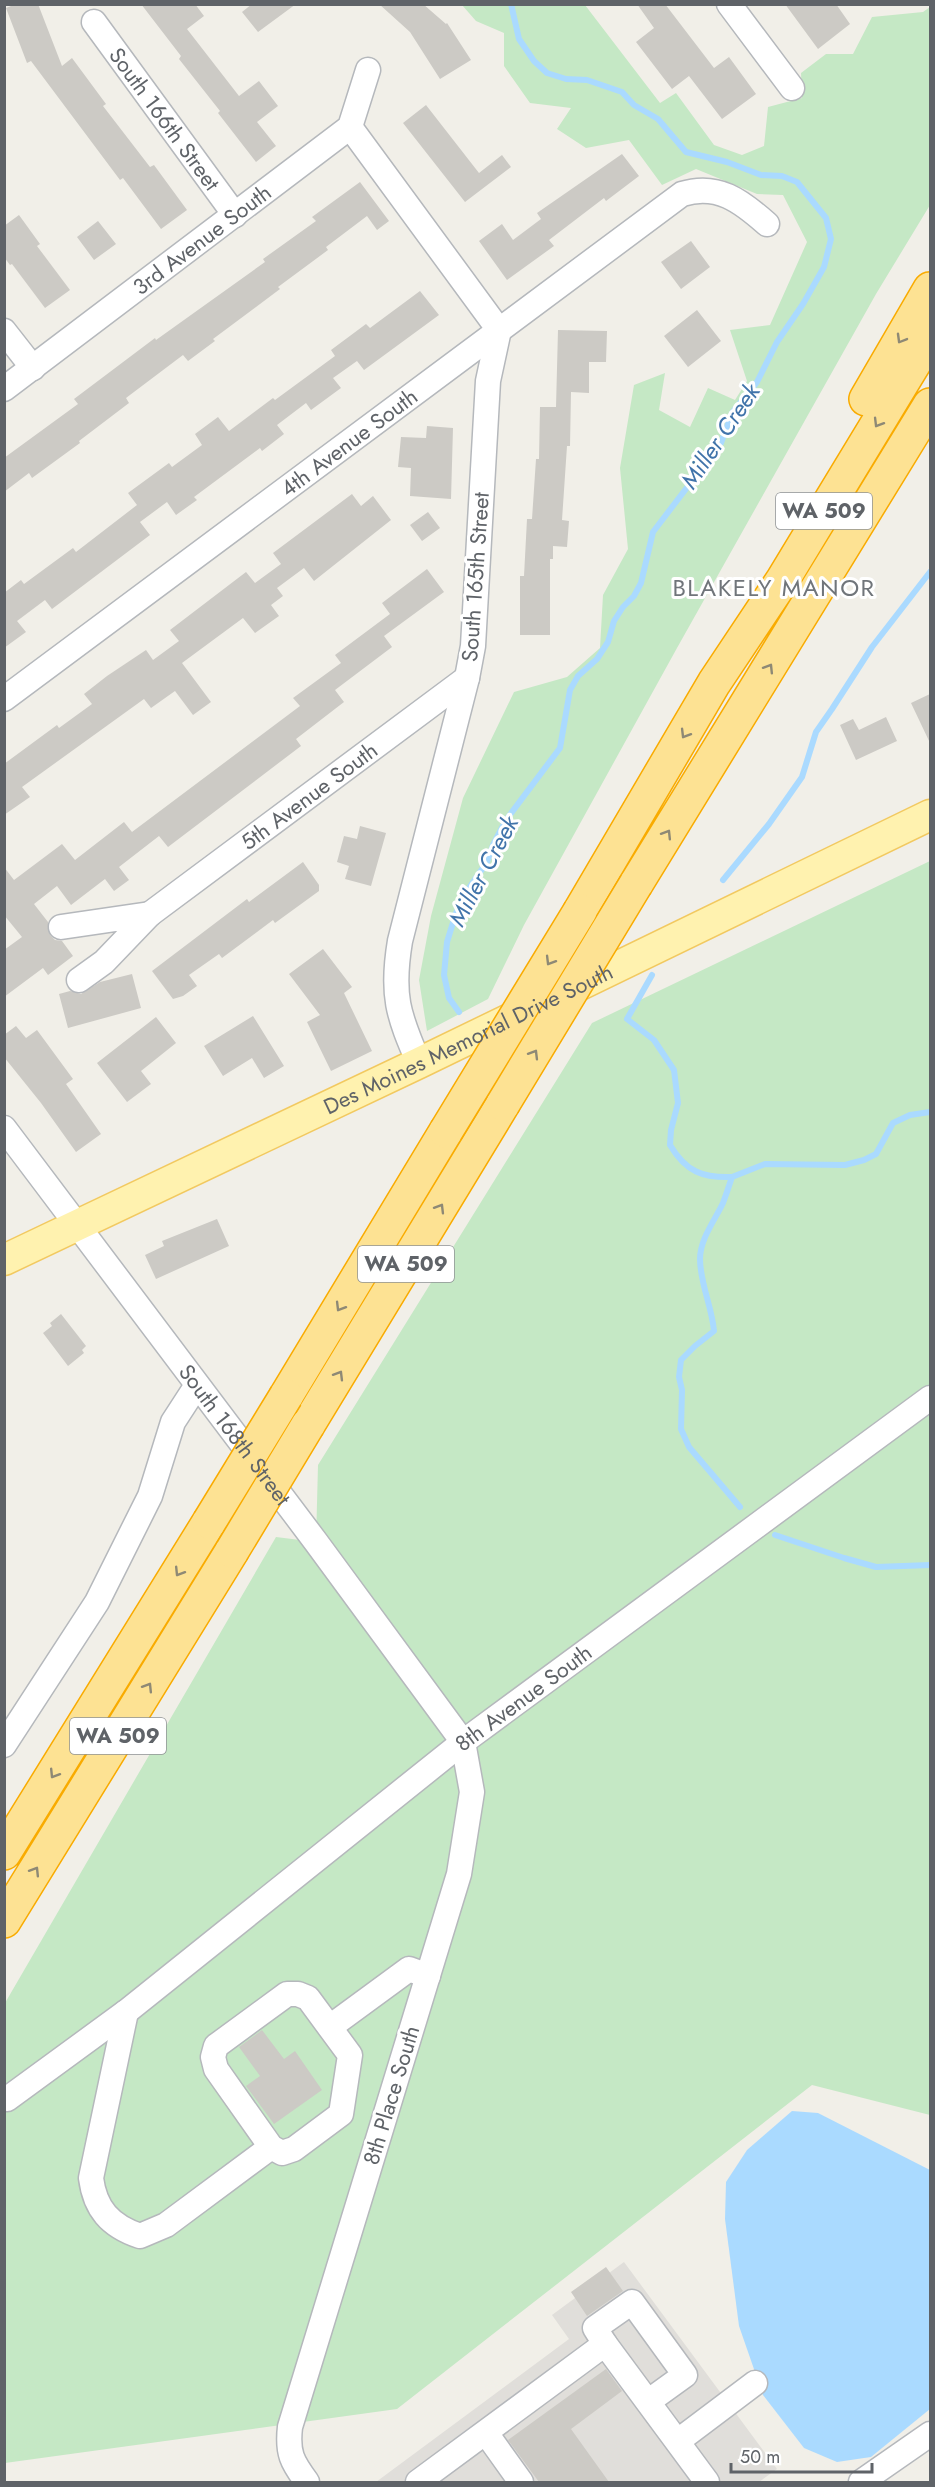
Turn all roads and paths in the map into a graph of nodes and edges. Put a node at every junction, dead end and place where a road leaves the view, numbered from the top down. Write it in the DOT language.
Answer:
graph roads {
  1 [pos="729,4"];
  2 [pos="94,22"];
  3 [pos="368,70"];
  4 [pos="792,88"];
  5 [pos="350,127"];
  6 [pos="236,215"];
  7 [pos="767,224"];
  8 [pos="930,289"];
  9 [pos="499,330"];
  10 [pos="4,331"];
  11 [pos="930,337"];
  12 [pos="33,368"];
  13 [pos="4,389"];
  14 [pos="930,405"];
  15 [pos="930,445"];
  16 [pos="844,546"];
  17 [pos="467,678"];
  18 [pos="714,684"];
  19 [pos="4,699"];
  20 [pos="930,815"];
  21 [pos="150,914"];
  22 [pos="61,927"];
  23 [pos="79,980"];
  24 [pos="419,1063"];
  25 [pos="4,1128"];
  26 [pos="76,1225"];
  27 [pos="4,1260"];
  28 [pos="197,1385"];
  29 [pos="930,1398"];
  30 [pos="463,1742"];
  31 [pos="4,1745"];
  32 [pos="4,1853"];
  33 [pos="4,1921"];
  34 [pos="428,1976"];
  35 [pos="126,2012"];
  36 [pos="330,2027"];
  37 [pos="7,2099"];
  38 [pos="262,2153"];
  39 [pos="605,2344"];
  40 [pos="755,2383"];
  41 [pos="649,2401"];
  42 [pos="486,2433"];
  43 [pos="930,2434"];
  44 [pos="678,2441"];
  45 [pos="307,2482"];
  46 [pos="418,2482"];
  47 [pos="522,2482"];
  48 [pos="707,2482"];
  49 [pos="861,2482"];
  1 -- 4 [label="street"];
  2 -- 6 [label="street, South 166th Street"];
  3 -- 5 [label="street"];
  5 -- 6 [label="street, 3rd Avenue South"];
  5 -- 9 [label="street"];
  6 -- 12 [label="street, 3rd Avenue South"];
  7 -- 9 [label="street, 4th Avenue South"];
  8 -- 18 [label="highway, one-way"];
  9 -- 17 [label="street, South 165th Street"];
  9 -- 19 [label="street, 4th Avenue South"];
  10 -- 12 [label="street"];
  11 -- 18 [label="highway, WA 509, one-way"];
  12 -- 13 [label="street, 3rd Avenue South"];
  14 -- 16 [label="highway, WA 509"];
  15 -- 16 [label="highway"];
  33 -- 16 [label="highway, WA 509, one-way, bridge"];
  17 -- 21 [label="street, 5th Avenue South"];
  17 -- 24 [label="street, South 165th Street"];
  18 -- 32 [label="highway, WA 509, one-way, bridge"];
  20 -- 24 [label="main road, Des Moines Memorial Drive South"];
  21 -- 22 [label="street"];
  21 -- 23 [label="street, 5th Avenue South"];
  24 -- 26 [label="main road, Des Moines Memorial Drive South"];
  25 -- 26 [label="street, South 168th Street"];
  26 -- 27 [label="main road, Des Moines Memorial Drive South"];
  26 -- 28 [label="street, South 168th Street"];
  28 -- 30 [label="street, South 168th Street"];
  28 -- 31 [label="street"];
  29 -- 30 [label="street, 8th Avenue South"];
  30 -- 34 [label="street, 8th Place South"];
  30 -- 35 [label="street, 8th Avenue South"];
  34 -- 36 [label="street"];
  34 -- 45 [label="street, 8th Place South"];
  35 -- 37 [label="street, 8th Avenue South"];
  35 -- 38 [label="street"];
  36 -- 38 [label="street"];
  36 -- 38 [label="street"];
  39 -- 41 [label="street"];
  39 -- 41 [label="street"];
  39 -- 42 [label="street"];
  40 -- 44 [label="street"];
  41 -- 44 [label="street"];
  42 -- 46 [label="street"];
  42 -- 47 [label="street"];
  43 -- 49 [label="street"];
  44 -- 48 [label="street"];
}
